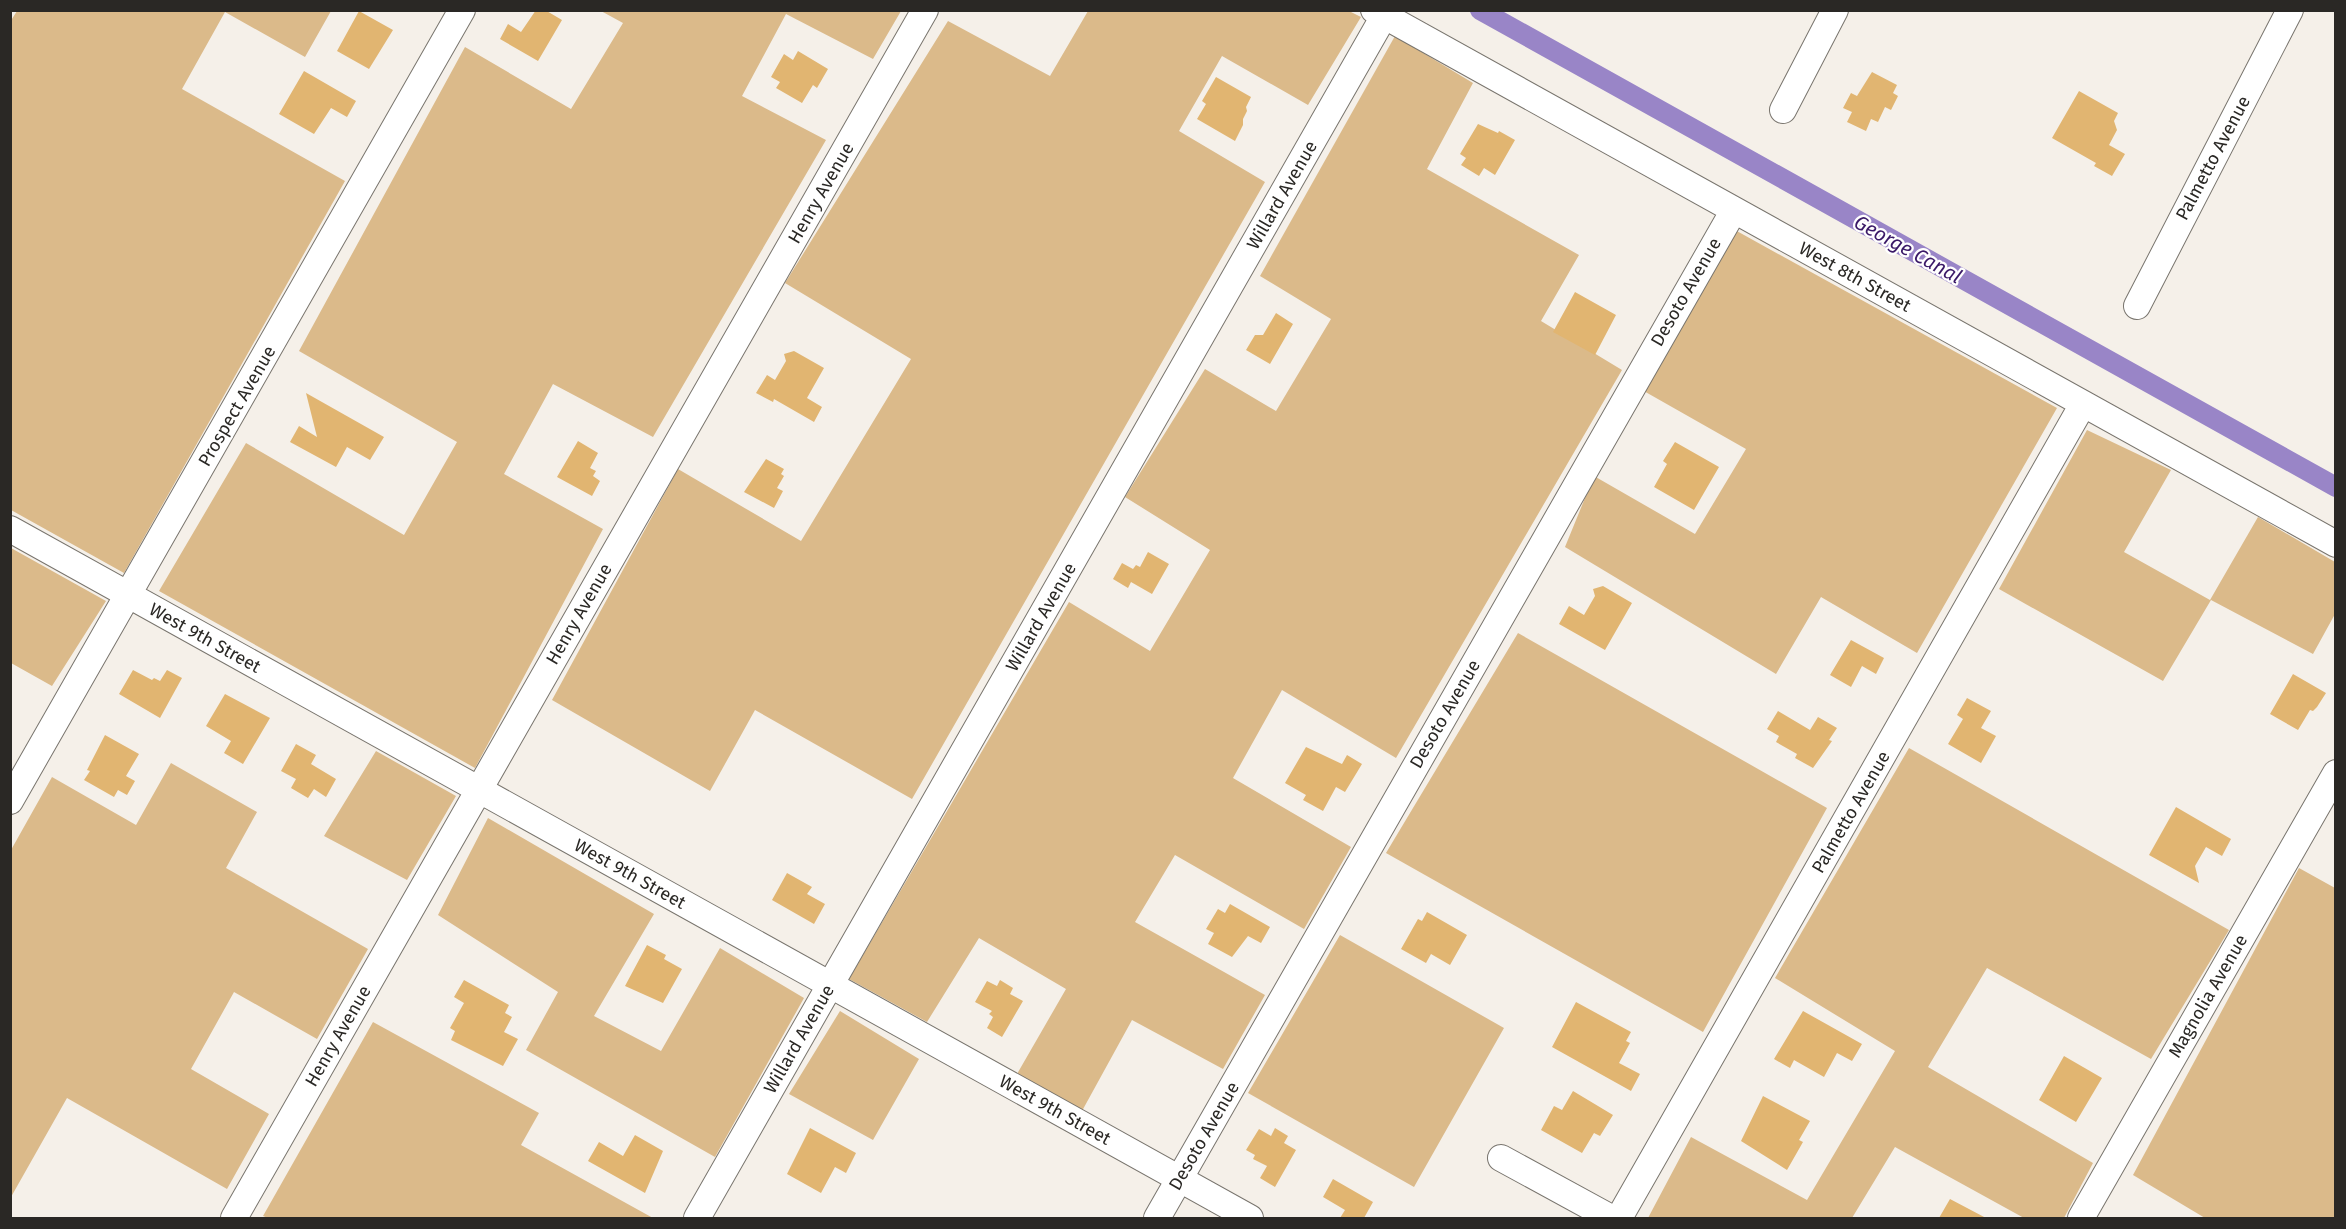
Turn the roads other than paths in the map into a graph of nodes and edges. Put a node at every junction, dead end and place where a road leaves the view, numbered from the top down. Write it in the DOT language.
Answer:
graph roads {
  1 [pos="462,10"];
  2 [pos="925,10"];
  3 [pos="1835,10"];
  4 [pos="2290,10"];
  5 [pos="1379,13"];
  6 [pos="1783,110"];
  7 [pos="1734,210"];
  8 [pos="2136,306"];
  9 [pos="2083,404"];
  10 [pos="10,529"];
  11 [pos="2336,544"];
  12 [pos="129,595"];
  13 [pos="2336,773"];
  14 [pos="479,790"];
  15 [pos="10,801"];
  16 [pos="831,984"];
  17 [pos="1501,1158"];
  18 [pos="1179,1179"];
  19 [pos="234,1218"];
  20 [pos="697,1218"];
  21 [pos="1157,1218"];
  22 [pos="1250,1218"];
  23 [pos="1611,1218"];
  24 [pos="1619,1218"];
  25 [pos="2081,1218"];
  1 -- 12 [label="street, Prospect Avenue"];
  2 -- 14 [label="street, Henry Avenue"];
  3 -- 6 [label="street"];
  4 -- 8 [label="street, Palmetto Avenue"];
  5 -- 7 [label="street, West 8th Street"];
  5 -- 16 [label="street, Willard Avenue"];
  7 -- 9 [label="street, West 8th Street"];
  7 -- 18 [label="street, Desoto Avenue"];
  9 -- 11 [label="street, West 8th Street"];
  9 -- 24 [label="street, Palmetto Avenue"];
  10 -- 12 [label="street, West 9th Street"];
  12 -- 14 [label="street, West 9th Street"];
  12 -- 15 [label="street, Prospect Avenue"];
  13 -- 25 [label="street, Magnolia Avenue"];
  14 -- 16 [label="street, West 9th Street"];
  14 -- 19 [label="street, Henry Avenue"];
  16 -- 18 [label="street, West 9th Street"];
  16 -- 20 [label="street, Willard Avenue"];
  17 -- 23 [label="street"];
  18 -- 21 [label="street, Desoto Avenue"];
  18 -- 22 [label="street, West 9th Street"];
}
